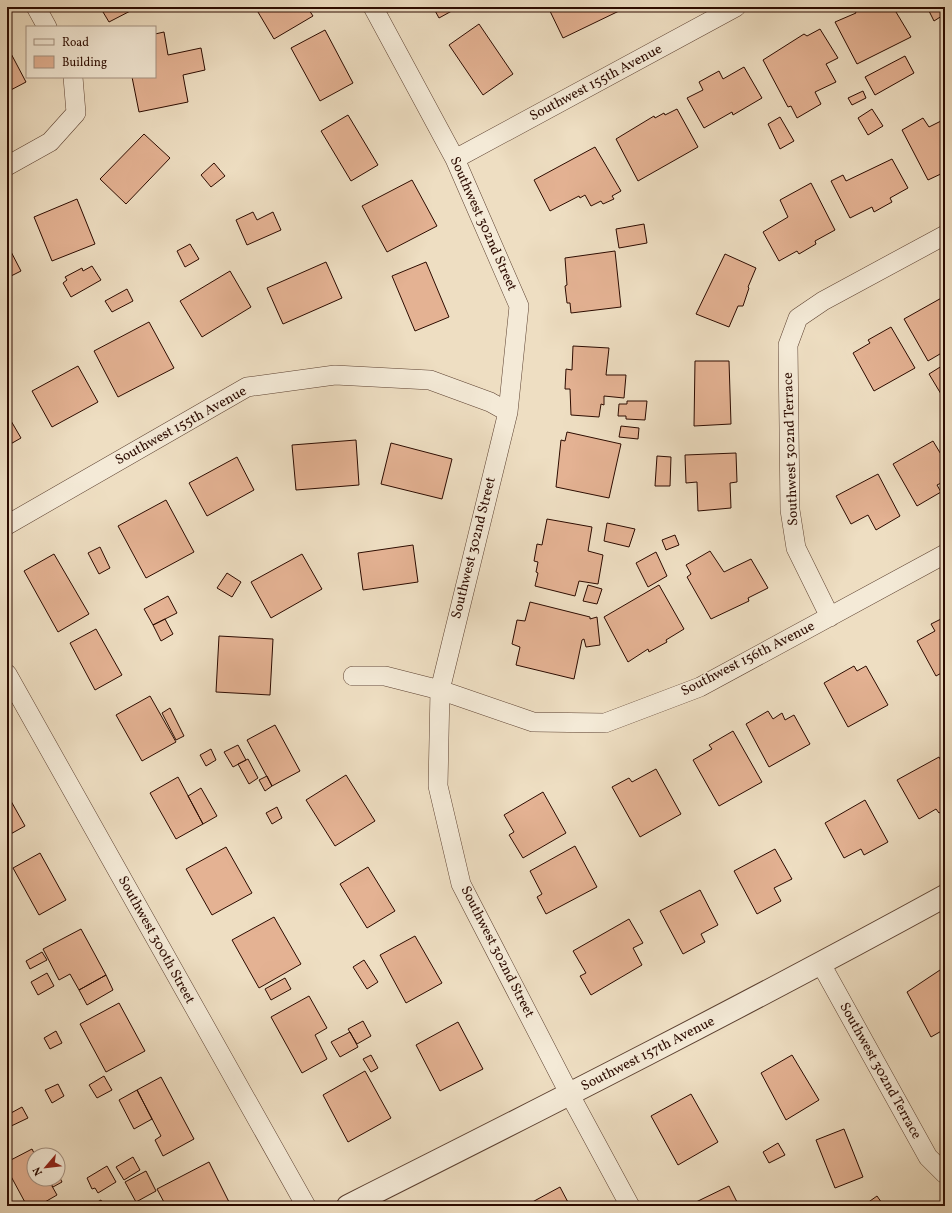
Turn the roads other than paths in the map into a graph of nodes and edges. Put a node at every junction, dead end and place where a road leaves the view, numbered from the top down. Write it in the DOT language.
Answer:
graph roads {
  1 [pos="36,7"];
  2 [pos="373,7"];
  3 [pos="736,7"];
  4 [pos="46,26"];
  5 [pos="72,78"];
  6 [pos="455,158"];
  7 [pos="7,166"];
  8 [pos="945,235"];
  9 [pos="508,412"];
  10 [pos="7,525"];
  11 [pos="945,554"];
  12 [pos="830,617"];
  13 [pos="7,674"];
  14 [pos="353,676"];
  15 [pos="440,690"];
  16 [pos="945,896"];
  17 [pos="821,964"];
  18 [pos="570,1094"];
  19 [pos="945,1174"];
  20 [pos="306,1206"];
  21 [pos="348,1206"];
  22 [pos="630,1206"];
  1 -- 4 [label="street"];
  2 -- 6 [label="street, Southwest 302nd Street"];
  3 -- 6 [label="street, Southwest 155th Avenue"];
  5 -- 7 [label="street"];
  6 -- 9 [label="street, Southwest 302nd Street"];
  8 -- 12 [label="street, Southwest 302nd Terrace"];
  9 -- 10 [label="street, Southwest 155th Avenue"];
  9 -- 15 [label="street, Southwest 302nd Street"];
  11 -- 12 [label="street, Southwest 156th Avenue"];
  12 -- 15 [label="street, Southwest 156th Avenue"];
  13 -- 20 [label="street, Southwest 300th Street"];
  14 -- 15 [label="street, Southwest 156th Avenue"];
  15 -- 18 [label="street, Southwest 302nd Street"];
  16 -- 17 [label="street, Southwest 157th Avenue"];
  17 -- 18 [label="street, Southwest 157th Avenue"];
  17 -- 19 [label="street, Southwest 302nd Terrace"];
  18 -- 21 [label="street, Southwest 157th Avenue"];
  18 -- 22 [label="street, Southwest 302nd Street"];
}
